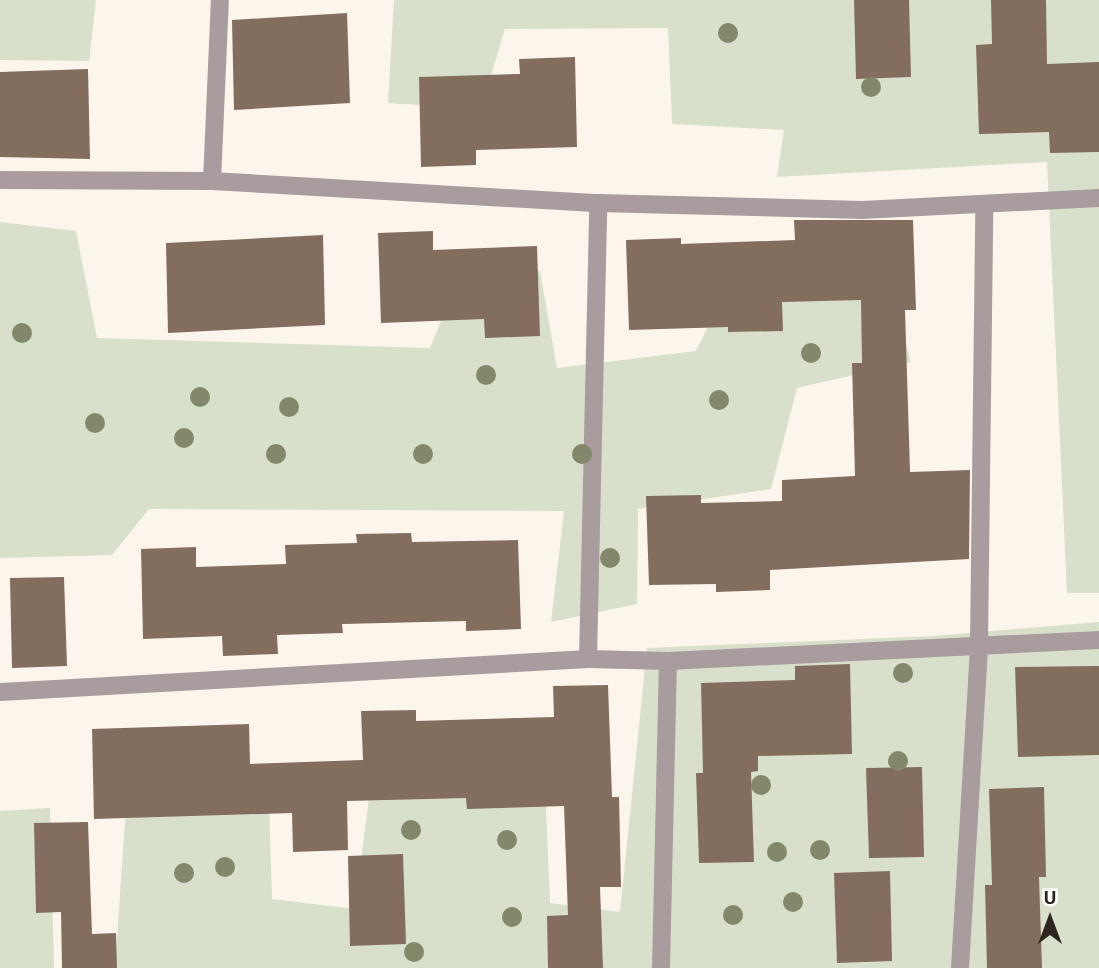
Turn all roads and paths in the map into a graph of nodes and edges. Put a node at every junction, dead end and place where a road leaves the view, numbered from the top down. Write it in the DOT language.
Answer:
graph roads {
  1 [pos="220,0"];
  2 [pos="0,180"];
  3 [pos="212,181"];
  4 [pos="1099,198"];
  5 [pos="598,203"];
  6 [pos="984,204"];
  7 [pos="1099,640"];
  8 [pos="979,644"];
  9 [pos="588,659"];
  10 [pos="668,661"];
  11 [pos="0,692"];
  12 [pos="661,968"];
  13 [pos="960,968"];
  1 -- 3 [label="street"];
  2 -- 3 [label="street"];
  3 -- 5 [label="street"];
  4 -- 6 [label="street"];
  5 -- 6 [label="street"];
  5 -- 9 [label="street"];
  6 -- 8 [label="street"];
  7 -- 8 [label="street"];
  8 -- 10 [label="street"];
  8 -- 13 [label="street"];
  9 -- 10 [label="street"];
  9 -- 11 [label="street"];
  10 -- 12 [label="street"];
}
